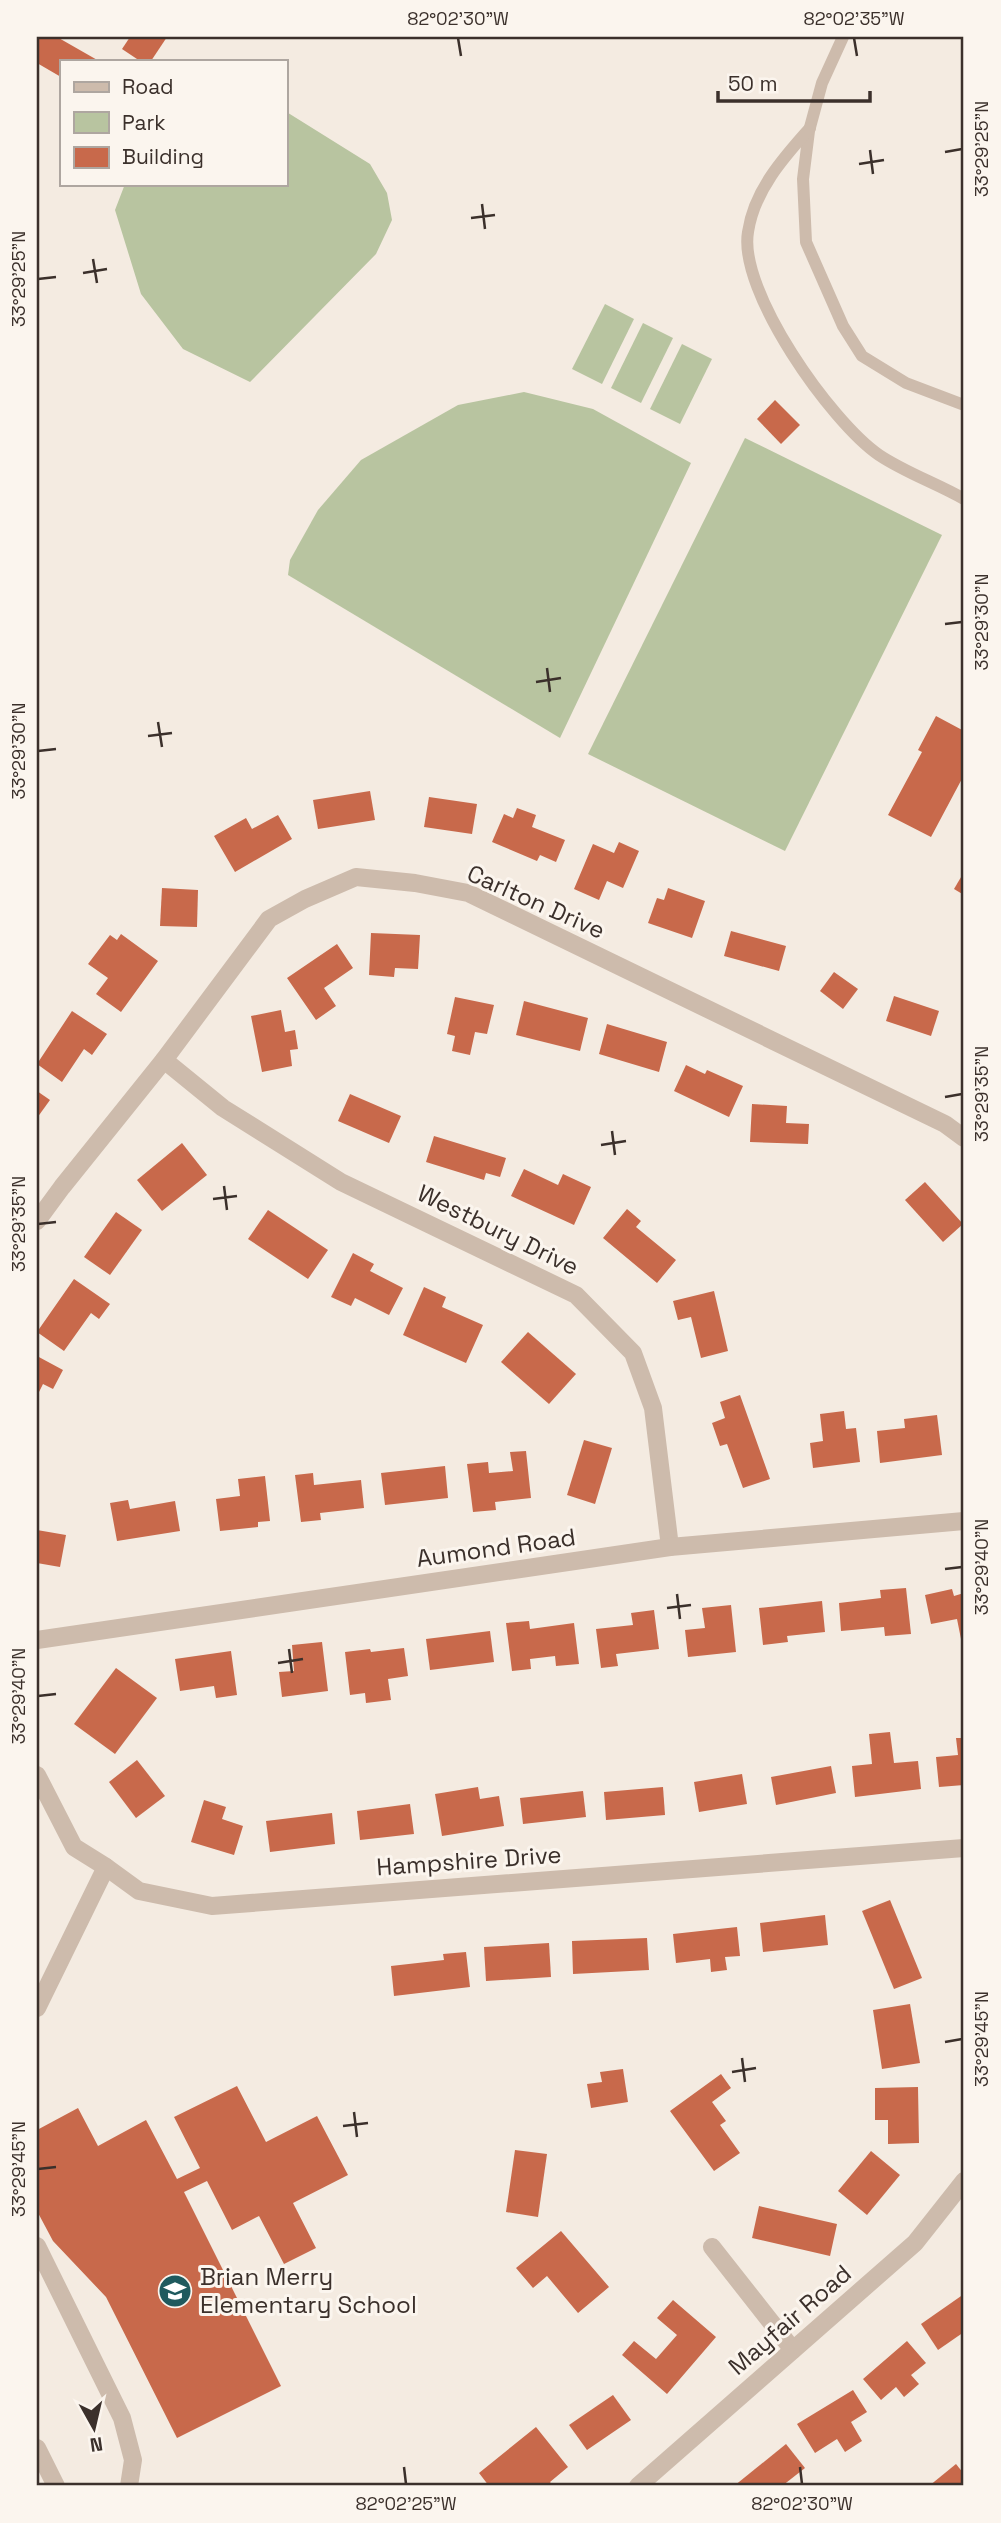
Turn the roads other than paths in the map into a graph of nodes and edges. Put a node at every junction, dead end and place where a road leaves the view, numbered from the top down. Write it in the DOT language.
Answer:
graph roads {
  1 [pos="843,37"];
  2 [pos="810,128"];
  3 [pos="964,405"];
  4 [pos="964,499"];
  5 [pos="164,1060"];
  6 [pos="964,1138"];
  7 [pos="37,1221"];
  8 [pos="964,1521"];
  9 [pos="670,1547"];
  10 [pos="37,1640"];
  11 [pos="37,1775"];
  12 [pos="964,1848"];
  13 [pos="106,1867"];
  14 [pos="37,2008"];
  15 [pos="964,2180"];
  16 [pos="37,2246"];
  17 [pos="712,2247"];
  18 [pos="793,2350"];
  19 [pos="37,2448"];
  20 [pos="56,2486"];
  21 [pos="128,2486"];
  22 [pos="638,2486"];
  1 -- 2 [label="lane"];
  2 -- 3 [label="lane"];
  2 -- 4 [label="lane"];
  5 -- 6 [label="street, Carlton Drive"];
  5 -- 7 [label="street, Carlton Drive"];
  5 -- 9 [label="street, Westbury Drive"];
  8 -- 9 [label="street, Aumond Road"];
  9 -- 10 [label="street, Aumond Road"];
  11 -- 13 [label="street, Hampshire Drive"];
  12 -- 13 [label="street, Hampshire Drive"];
  13 -- 14 [label="street"];
  15 -- 18 [label="street, Mayfair Road"];
  16 -- 21 [label="street"];
  17 -- 18 [label="street"];
  18 -- 22 [label="street, Mayfair Road"];
  19 -- 20 [label="street"];
}
